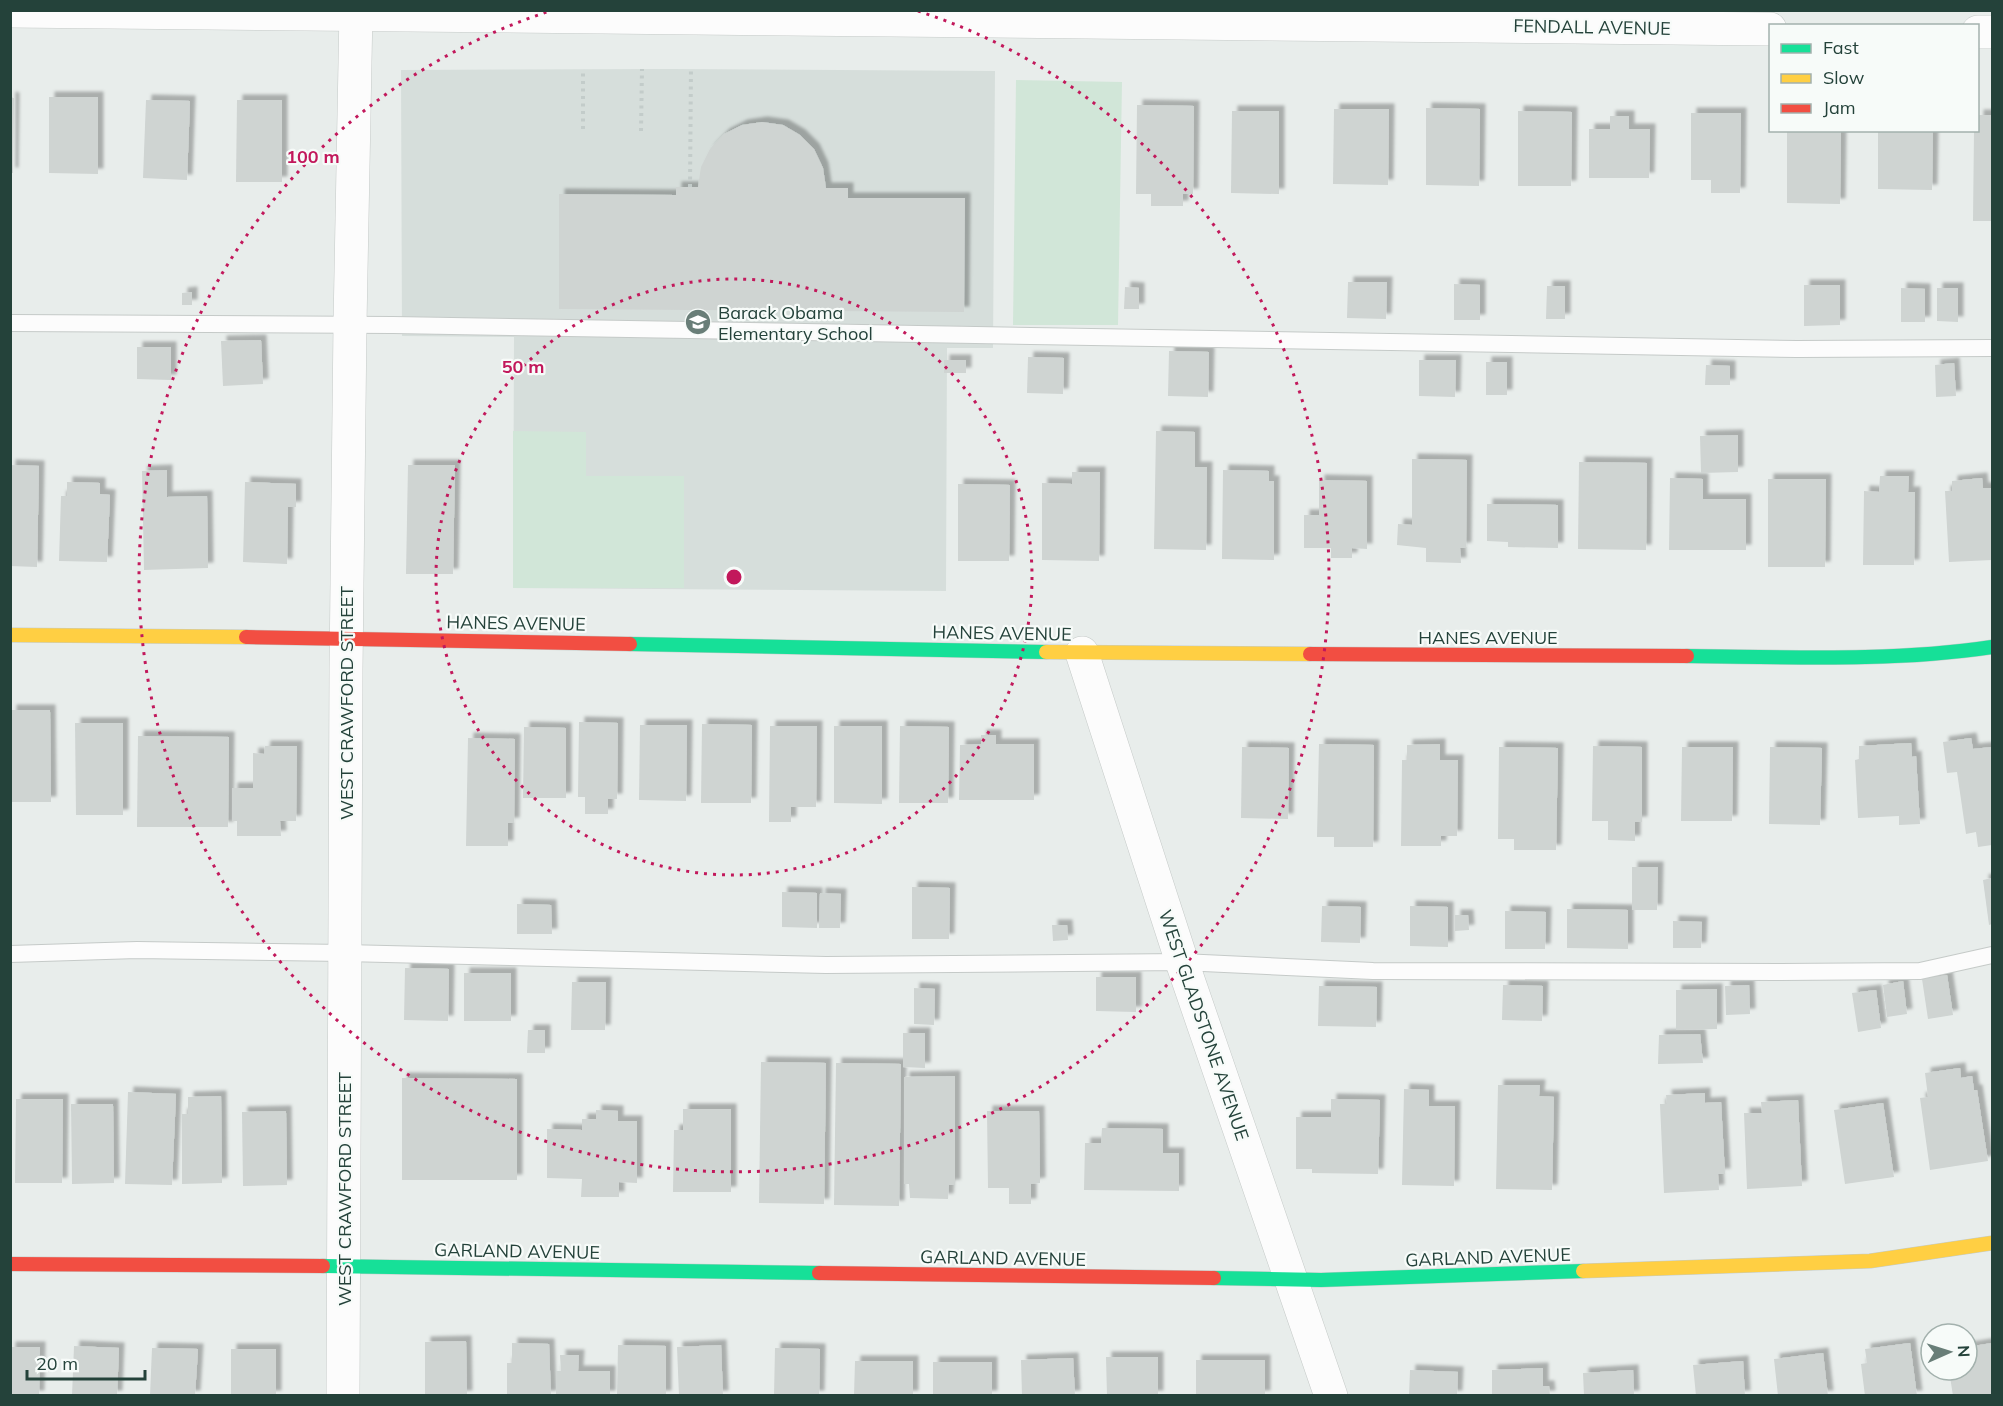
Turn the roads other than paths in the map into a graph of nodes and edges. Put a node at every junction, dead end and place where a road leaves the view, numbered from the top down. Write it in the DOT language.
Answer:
graph roads {
  1 [pos="10,11"];
  2 [pos="356,12"];
  3 [pos="1769,29"];
  4 [pos="10,323"];
  5 [pos="350,324"];
  6 [pos="1992,348"];
  7 [pos="10,635"];
  8 [pos="346,638"];
  9 [pos="1992,647"];
  10 [pos="1082,653"];
  11 [pos="345,953"];
  12 [pos="10,954"];
  13 [pos="1992,955"];
  14 [pos="1182,962"];
  15 [pos="1992,1243"];
  16 [pos="10,1264"];
  17 [pos="343,1266"];
  18 [pos="1291,1280"];
  19 [pos="343,1395"];
  20 [pos="1331,1395"];
  1 -- 2 [label="street, FENDALL AVENUE"];
  2 -- 3 [label="street, FENDALL AVENUE"];
  2 -- 5 [label="street, WEST CRAWFORD STREET"];
  4 -- 5 [label="lane"];
  5 -- 6 [label="lane"];
  5 -- 8 [label="street, WEST CRAWFORD STREET"];
  7 -- 8 [label="street, HANES AVENUE"];
  8 -- 10 [label="street, HANES AVENUE"];
  8 -- 11 [label="street, WEST CRAWFORD STREET"];
  9 -- 10 [label="street, HANES AVENUE"];
  10 -- 14 [label="street, WEST GLADSTONE AVENUE"];
  11 -- 12 [label="lane"];
  11 -- 14 [label="lane"];
  11 -- 17 [label="street, WEST CRAWFORD STREET"];
  13 -- 14 [label="lane"];
  14 -- 18 [label="street, WEST GLADSTONE AVENUE"];
  15 -- 18 [label="street, GARLAND AVENUE"];
  16 -- 17 [label="street, GARLAND AVENUE"];
  17 -- 18 [label="street, GARLAND AVENUE"];
  17 -- 19 [label="street, WEST CRAWFORD STREET"];
  18 -- 20 [label="street, WEST GLADSTONE AVENUE"];
}
